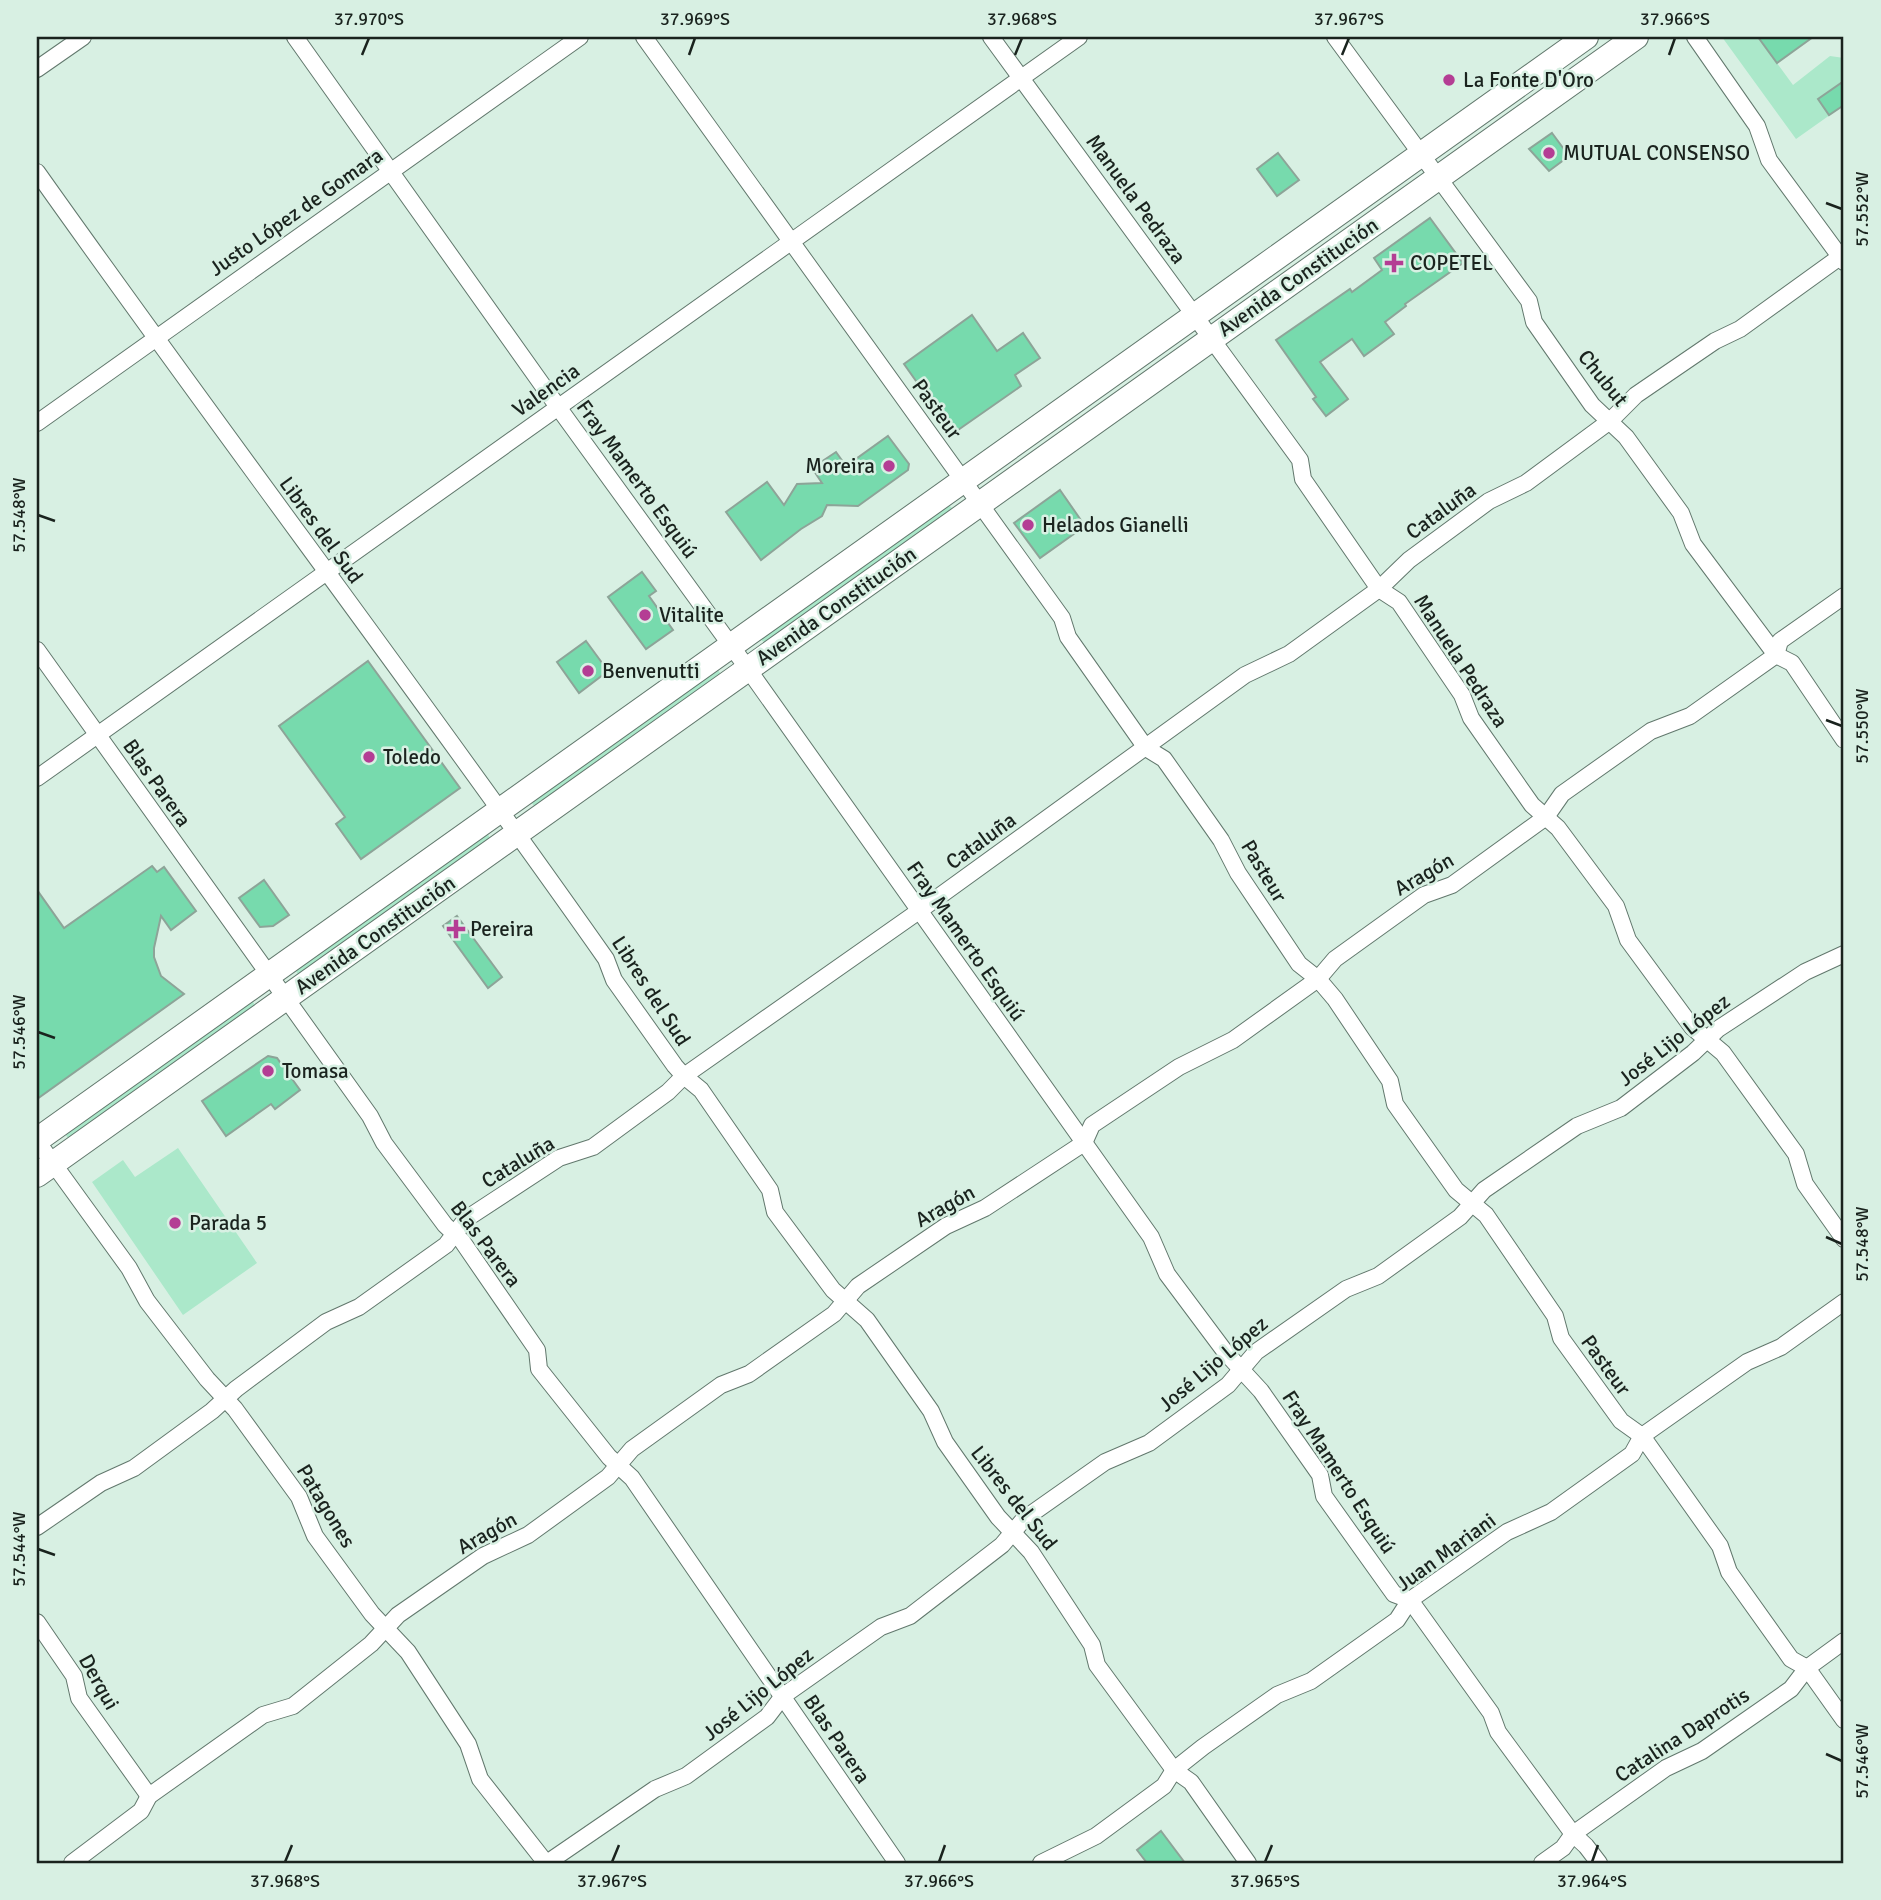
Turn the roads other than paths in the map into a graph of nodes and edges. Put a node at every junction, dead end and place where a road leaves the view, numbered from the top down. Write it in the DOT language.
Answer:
graph roads {
  1 [pos="83,37"];
  2 [pos="295,37"];
  3 [pos="580,37"];
  4 [pos="644,37"];
  5 [pos="991,37"];
  6 [pos="1079,37"];
  7 [pos="1335,37"];
  8 [pos="1586,37"];
  9 [pos="1636,37"];
  10 [pos="1695,37"];
  11 [pos="37,69"];
  12 [pos="1021,78"];
  13 [pos="1422,153"];
  14 [pos="391,171"];
  15 [pos="37,172"];
  16 [pos="1439,177"];
  17 [pos="790,242"];
  18 [pos="1843,258"];
  19 [pos="1195,315"];
  20 [pos="155,339"];
  21 [pos="1212,339"];
  22 [pos="558,407"];
  23 [pos="1610,421"];
  24 [pos="37,423"];
  25 [pos="962,481"];
  26 [pos="979,504"];
  27 [pos="326,572"];
  28 [pos="1379,589"];
  29 [pos="1844,596"];
  30 [pos="732,645"];
  31 [pos="37,650"];
  32 [pos="1776,655"];
  33 [pos="748,669"];
  34 [pos="97,735"];
  35 [pos="1844,740"];
  36 [pos="1146,748"];
  37 [pos="37,778"];
  38 [pos="500,810"];
  39 [pos="1546,817"];
  40 [pos="518,833"];
  41 [pos="919,911"];
  42 [pos="1844,954"];
  43 [pos="267,976"];
  44 [pos="1318,979"];
  45 [pos="284,999"];
  46 [pos="1707,1040"];
  47 [pos="684,1076"];
  48 [pos="37,1141"];
  49 [pos="1084,1143"];
  50 [pos="45,1170"];
  51 [pos="1472,1203"];
  52 [pos="454,1234"];
  53 [pos="1844,1239"];
  54 [pos="845,1301"];
  55 [pos="1844,1303"];
  56 [pos="1242,1369"];
  57 [pos="226,1399"];
  58 [pos="1642,1436"];
  59 [pos="618,1465"];
  60 [pos="37,1527"];
  61 [pos="1013,1532"];
  62 [pos="1409,1601"];
  63 [pos="37,1622"];
  64 [pos="386,1628"];
  65 [pos="1844,1641"];
  66 [pos="1807,1668"];
  67 [pos="783,1696"];
  68 [pos="1844,1720"];
  69 [pos="1174,1770"];
  70 [pos="149,1796"];
  71 [pos="1573,1834"];
  72 [pos="72,1863"];
  73 [pos="547,1863"];
  74 [pos="897,1863"];
  75 [pos="1041,1863"];
  76 [pos="1248,1863"];
  77 [pos="1542,1863"];
  78 [pos="1599,1863"];
  1 -- 11 [label="street"];
  2 -- 14 [label="street, Fray Mamerto Esquiú"];
  3 -- 14 [label="street, Justo López de Gomara"];
  4 -- 17 [label="street, Pasteur"];
  5 -- 12 [label="street, Manuela Pedraza"];
  6 -- 12 [label="street, Valencia"];
  7 -- 13 [label="street, Chubut"];
  8 -- 13 [label="main road, Avenida Constitución"];
  9 -- 16 [label="main road, Avenida Constitución"];
  10 -- 18 [label="street"];
  12 -- 17 [label="street, Valencia"];
  12 -- 19 [label="street, Manuela Pedraza"];
  13 -- 16 [label="street, Chubut"];
  13 -- 19 [label="main road, Avenida Constitución"];
  14 -- 20 [label="street, Justo López de Gomara"];
  14 -- 22 [label="street, Fray Mamerto Esquiú"];
  15 -- 20 [label="street, Libres del Sud"];
  16 -- 21 [label="main road, Avenida Constitución"];
  16 -- 23 [label="street, Chubut"];
  17 -- 22 [label="street, Valencia"];
  17 -- 25 [label="street, Pasteur"];
  18 -- 23 [label="street, Cataluña"];
  19 -- 21 [label="street, Manuela Pedraza"];
  19 -- 25 [label="main road, Avenida Constitución"];
  20 -- 24 [label="street, Justo López de Gomara"];
  20 -- 27 [label="street, Libres del Sud"];
  21 -- 26 [label="main road, Avenida Constitución"];
  21 -- 28 [label="street, Manuela Pedraza"];
  22 -- 27 [label="street, Valencia"];
  22 -- 30 [label="street, Fray Mamerto Esquiú"];
  23 -- 28 [label="street, Cataluña"];
  23 -- 32 [label="street, Chubut"];
  25 -- 26 [label="street, Pasteur"];
  25 -- 30 [label="main road, Avenida Constitución"];
  26 -- 33 [label="main road, Avenida Constitución"];
  26 -- 36 [label="street, Pasteur"];
  27 -- 34 [label="street, Valencia"];
  27 -- 38 [label="street, Libres del Sud"];
  28 -- 36 [label="street, Cataluña"];
  28 -- 39 [label="street, Manuela Pedraza"];
  29 -- 32 [label="street, Aragón"];
  30 -- 33 [label="street, Fray Mamerto Esquiú"];
  30 -- 38 [label="main road, Avenida Constitución"];
  31 -- 34 [label="street, Blas Parera"];
  32 -- 35 [label="street, Chubut"];
  32 -- 39 [label="street, Aragón"];
  33 -- 40 [label="main road, Avenida Constitución"];
  33 -- 41 [label="street, Fray Mamerto Esquiú"];
  34 -- 37 [label="street, Valencia"];
  34 -- 43 [label="street, Blas Parera"];
  36 -- 41 [label="street, Cataluña"];
  36 -- 44 [label="street, Pasteur"];
  38 -- 40 [label="street, Libres del Sud"];
  38 -- 43 [label="main road, Avenida Constitución"];
  39 -- 44 [label="street, Aragón"];
  39 -- 46 [label="street, Manuela Pedraza"];
  40 -- 45 [label="main road, Avenida Constitución"];
  40 -- 47 [label="street, Libres del Sud"];
  41 -- 47 [label="street, Cataluña"];
  41 -- 49 [label="street, Fray Mamerto Esquiú"];
  42 -- 46 [label="street, José Lijo López"];
  43 -- 45 [label="street, Blas Parera"];
  43 -- 48 [label="main road, Avenida Constitución"];
  44 -- 49 [label="street, Aragón"];
  44 -- 51 [label="street, Pasteur"];
  45 -- 50 [label="main road, Avenida Constitución"];
  45 -- 52 [label="street, Blas Parera"];
  46 -- 51 [label="street, José Lijo López"];
  46 -- 53 [label="street, Manuela Pedraza"];
  47 -- 52 [label="street, Cataluña"];
  47 -- 54 [label="street, Libres del Sud"];
  48 -- 50 [label="street, Patagones"];
  49 -- 54 [label="street, Aragón"];
  49 -- 56 [label="street, Fray Mamerto Esquiú"];
  50 -- 57 [label="street, Patagones"];
  51 -- 56 [label="street, José Lijo López"];
  51 -- 58 [label="street, Pasteur"];
  52 -- 57 [label="street, Cataluña"];
  52 -- 59 [label="street, Blas Parera"];
  54 -- 59 [label="street, Aragón"];
  54 -- 61 [label="street, Libres del Sud"];
  55 -- 58 [label="street, Juan Mariani"];
  56 -- 61 [label="street, José Lijo López"];
  56 -- 62 [label="street, Fray Mamerto Esquiú"];
  57 -- 60 [label="street, Cataluña"];
  57 -- 64 [label="street, Patagones"];
  58 -- 62 [label="street, Juan Mariani"];
  58 -- 66 [label="street, Pasteur"];
  59 -- 64 [label="street, Aragón"];
  59 -- 67 [label="street, Blas Parera"];
  61 -- 67 [label="street, José Lijo López"];
  61 -- 69 [label="street, Libres del Sud"];
  62 -- 69 [label="street, Juan Mariani"];
  62 -- 71 [label="street, Fray Mamerto Esquiú"];
  63 -- 70 [label="street, Derqui"];
  64 -- 70 [label="street, Aragón"];
  64 -- 73 [label="street, Patagones"];
  65 -- 66 [label="street, Catalina Daprotis"];
  66 -- 68 [label="street, Pasteur"];
  66 -- 71 [label="street, Catalina Daprotis"];
  67 -- 73 [label="street, José Lijo López"];
  67 -- 74 [label="street, Blas Parera"];
  69 -- 75 [label="street, Juan Mariani"];
  69 -- 76 [label="street, Libres del Sud"];
  70 -- 72 [label="street, Aragón"];
  71 -- 77 [label="street, Catalina Daprotis"];
  71 -- 78 [label="street, Fray Mamerto Esquiú"];
}
